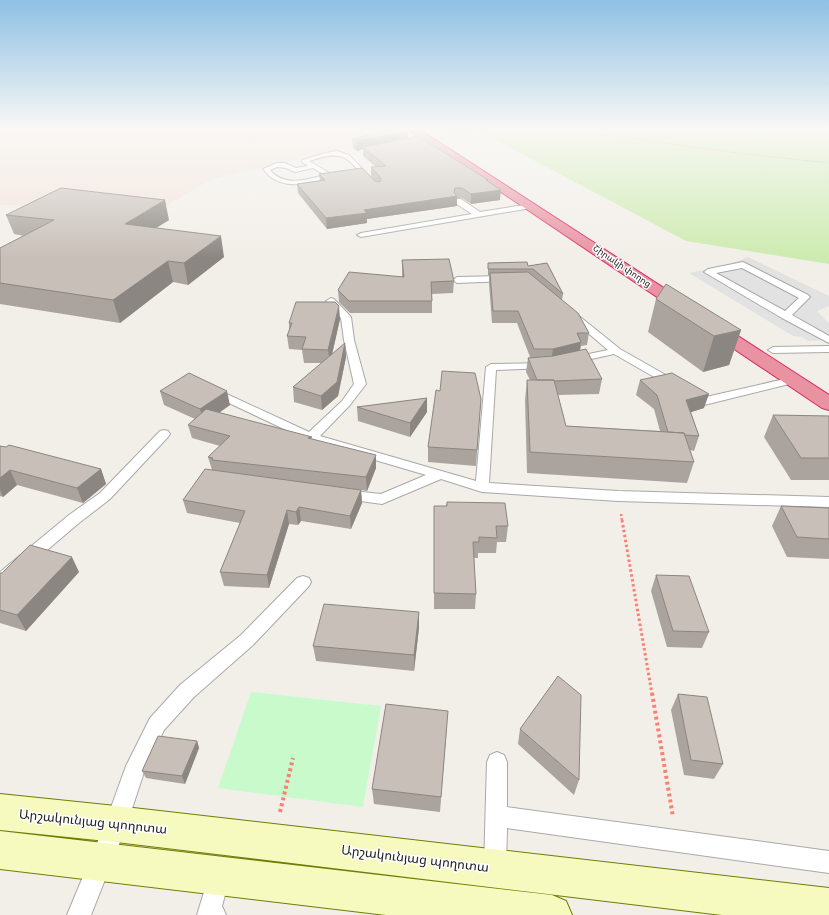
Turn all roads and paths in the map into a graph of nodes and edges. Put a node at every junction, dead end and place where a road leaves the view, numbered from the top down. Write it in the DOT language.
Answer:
graph roads {
  1 [pos="270,173"];
  2 [pos="326,173"];
  3 [pos="365,173"];
  4 [pos="484,173"];
  5 [pos="378,189"];
  6 [pos="458,201"];
  7 [pos="548,203"];
  8 [pos="531,206"];
  9 [pos="479,215"];
  10 [pos="361,235"];
  11 [pos="515,279"];
  12 [pos="457,280"];
  13 [pos="331,301"];
  14 [pos="564,308"];
  15 [pos="786,316"];
  16 [pos="829,332"];
  17 [pos="815,333"];
  18 [pos="829,340"];
  19 [pos="829,349"];
  20 [pos="772,350"];
  21 [pos="616,351"];
  22 [pos="793,380"];
  23 [pos="829,386"];
  24 [pos="205,388"];
  25 [pos="829,404"];
  26 [pos="164,434"];
  27 [pos="311,437"];
  28 [pos="439,475"];
  29 [pos="482,487"];
  30 [pos="329,493"];
  31 [pos="618,496"];
  32 [pos="829,502"];
  33 [pos="0,581"];
  34 [pos="303,582"];
  35 [pos="294,758"];
  36 [pos="497,762"];
  37 [pos="0,812"];
  38 [pos="495,816"];
  39 [pos="278,820"];
  40 [pos="116,824"];
  41 [pos="677,840"];
  42 [pos="0,850"];
  43 [pos="100,862"];
  44 [pos="829,862"];
  45 [pos="495,869"];
  46 [pos="542,874"];
  47 [pos="220,875"];
  48 [pos="829,908"];
  49 [pos="79,915"];
  50 [pos="214,915"];
  51 [pos="547,915"];
  1 -- 2 [label="lane"];
  3 -- 5 [label="lane"];
  4 -- 8 [label="highway, Շիրակի փողոց"];
  6 -- 9 [label="lane"];
  7 -- 20 [label="highway, Շիրակի փողոց"];
  8 -- 9 [label="lane"];
  8 -- 22 [label="highway, Շիրակի փողոց"];
  9 -- 10 [label="lane"];
  11 -- 12 [label="lane"];
  13 -- 27 [label="lane"];
  14 -- 21 [label="lane"];
  15 -- 15 [label="lane"];
  15 -- 17 [label="lane"];
  16 -- 17 [label="lane"];
  17 -- 18 [label="lane"];
  19 -- 20 [label="lane"];
  20 -- 23 [label="highway, Շիրակի փողոց"];
  21 -- 22 [label="lane"];
  21 -- 29 [label="lane"];
  22 -- 25 [label="highway, Շիրակի փողոց"];
  24 -- 27 [label="lane"];
  26 -- 33 [label="lane"];
  27 -- 28 [label="lane"];
  28 -- 29 [label="lane"];
  28 -- 30 [label="lane"];
  29 -- 31 [label="lane"];
  31 -- 32 [label="lane"];
  31 -- 41 [label="path"];
  34 -- 40 [label="lane"];
  35 -- 39 [label="path"];
  36 -- 38 [label="lane"];
  37 -- 40 [label="street, Արշակունյաց պողոտա"];
  38 -- 41 [label="lane"];
  38 -- 45 [label="lane"];
  40 -- 43 [label="lane"];
  40 -- 45 [label="street, Արշակունյաց պողոտա"];
  41 -- 44 [label="lane"];
  42 -- 43 [label="street"];
  43 -- 47 [label="street"];
  43 -- 49 [label="lane"];
  45 -- 46 [label="street, Արշակունյաց պողոտա"];
  46 -- 48 [label="street, Արշակունյաց պողոտա"];
  46 -- 51 [label="lane"];
  47 -- 50 [label="lane"];
  47 -- 51 [label="street"];
}
